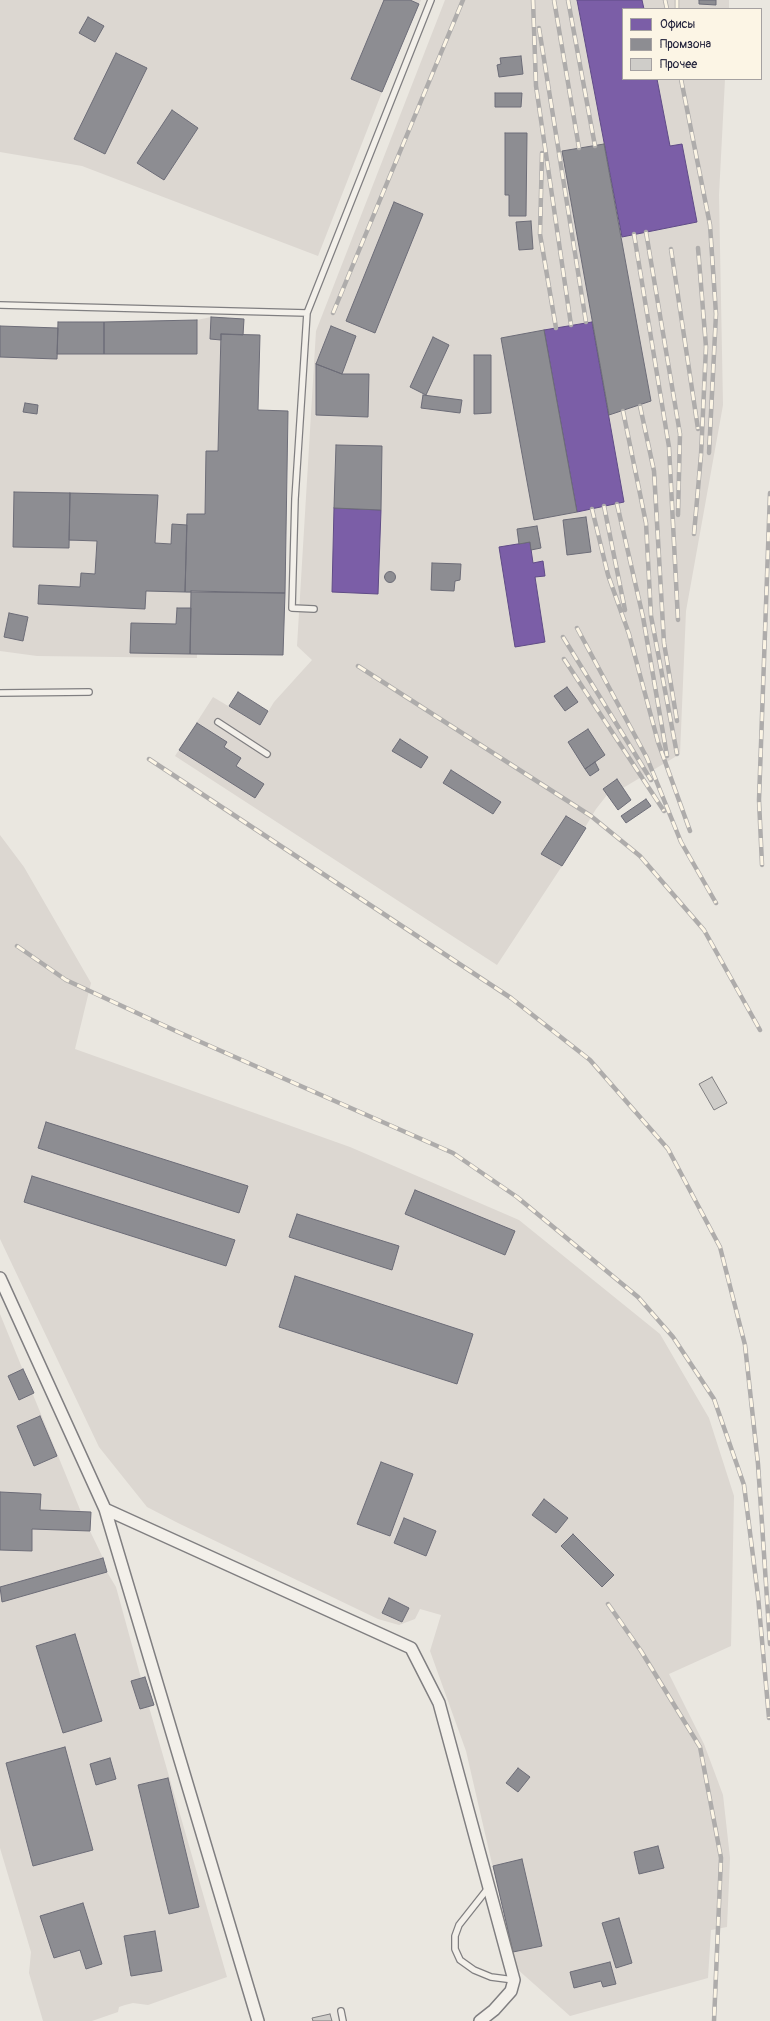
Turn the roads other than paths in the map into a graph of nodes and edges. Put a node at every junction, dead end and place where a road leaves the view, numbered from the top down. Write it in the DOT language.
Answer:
graph roads {
  1 [pos="431,0"];
  2 [pos="0,305"];
  3 [pos="307,313"];
  4 [pos="314,609"];
  5 [pos="90,692"];
  6 [pos="0,693"];
  7 [pos="218,722"];
  8 [pos="267,754"];
  9 [pos="0,1278"];
  10 [pos="106,1509"];
  11 [pos="489,1887"];
  12 [pos="514,1980"];
  13 [pos="341,2011"];
  14 [pos="258,2021"];
  15 [pos="343,2021"];
  16 [pos="480,2021"];
  1 -- 3 [label="lane"];
  2 -- 3 [label="lane"];
  3 -- 4 [label="lane"];
  5 -- 6 [label="lane"];
  7 -- 8 [label="lane"];
  9 -- 10 [label="street"];
  10 -- 11 [label="street"];
  10 -- 14 [label="street"];
  11 -- 12 [label="street"];
  11 -- 12 [label="lane"];
  12 -- 16 [label="street"];
  13 -- 15 [label="lane"];
}
